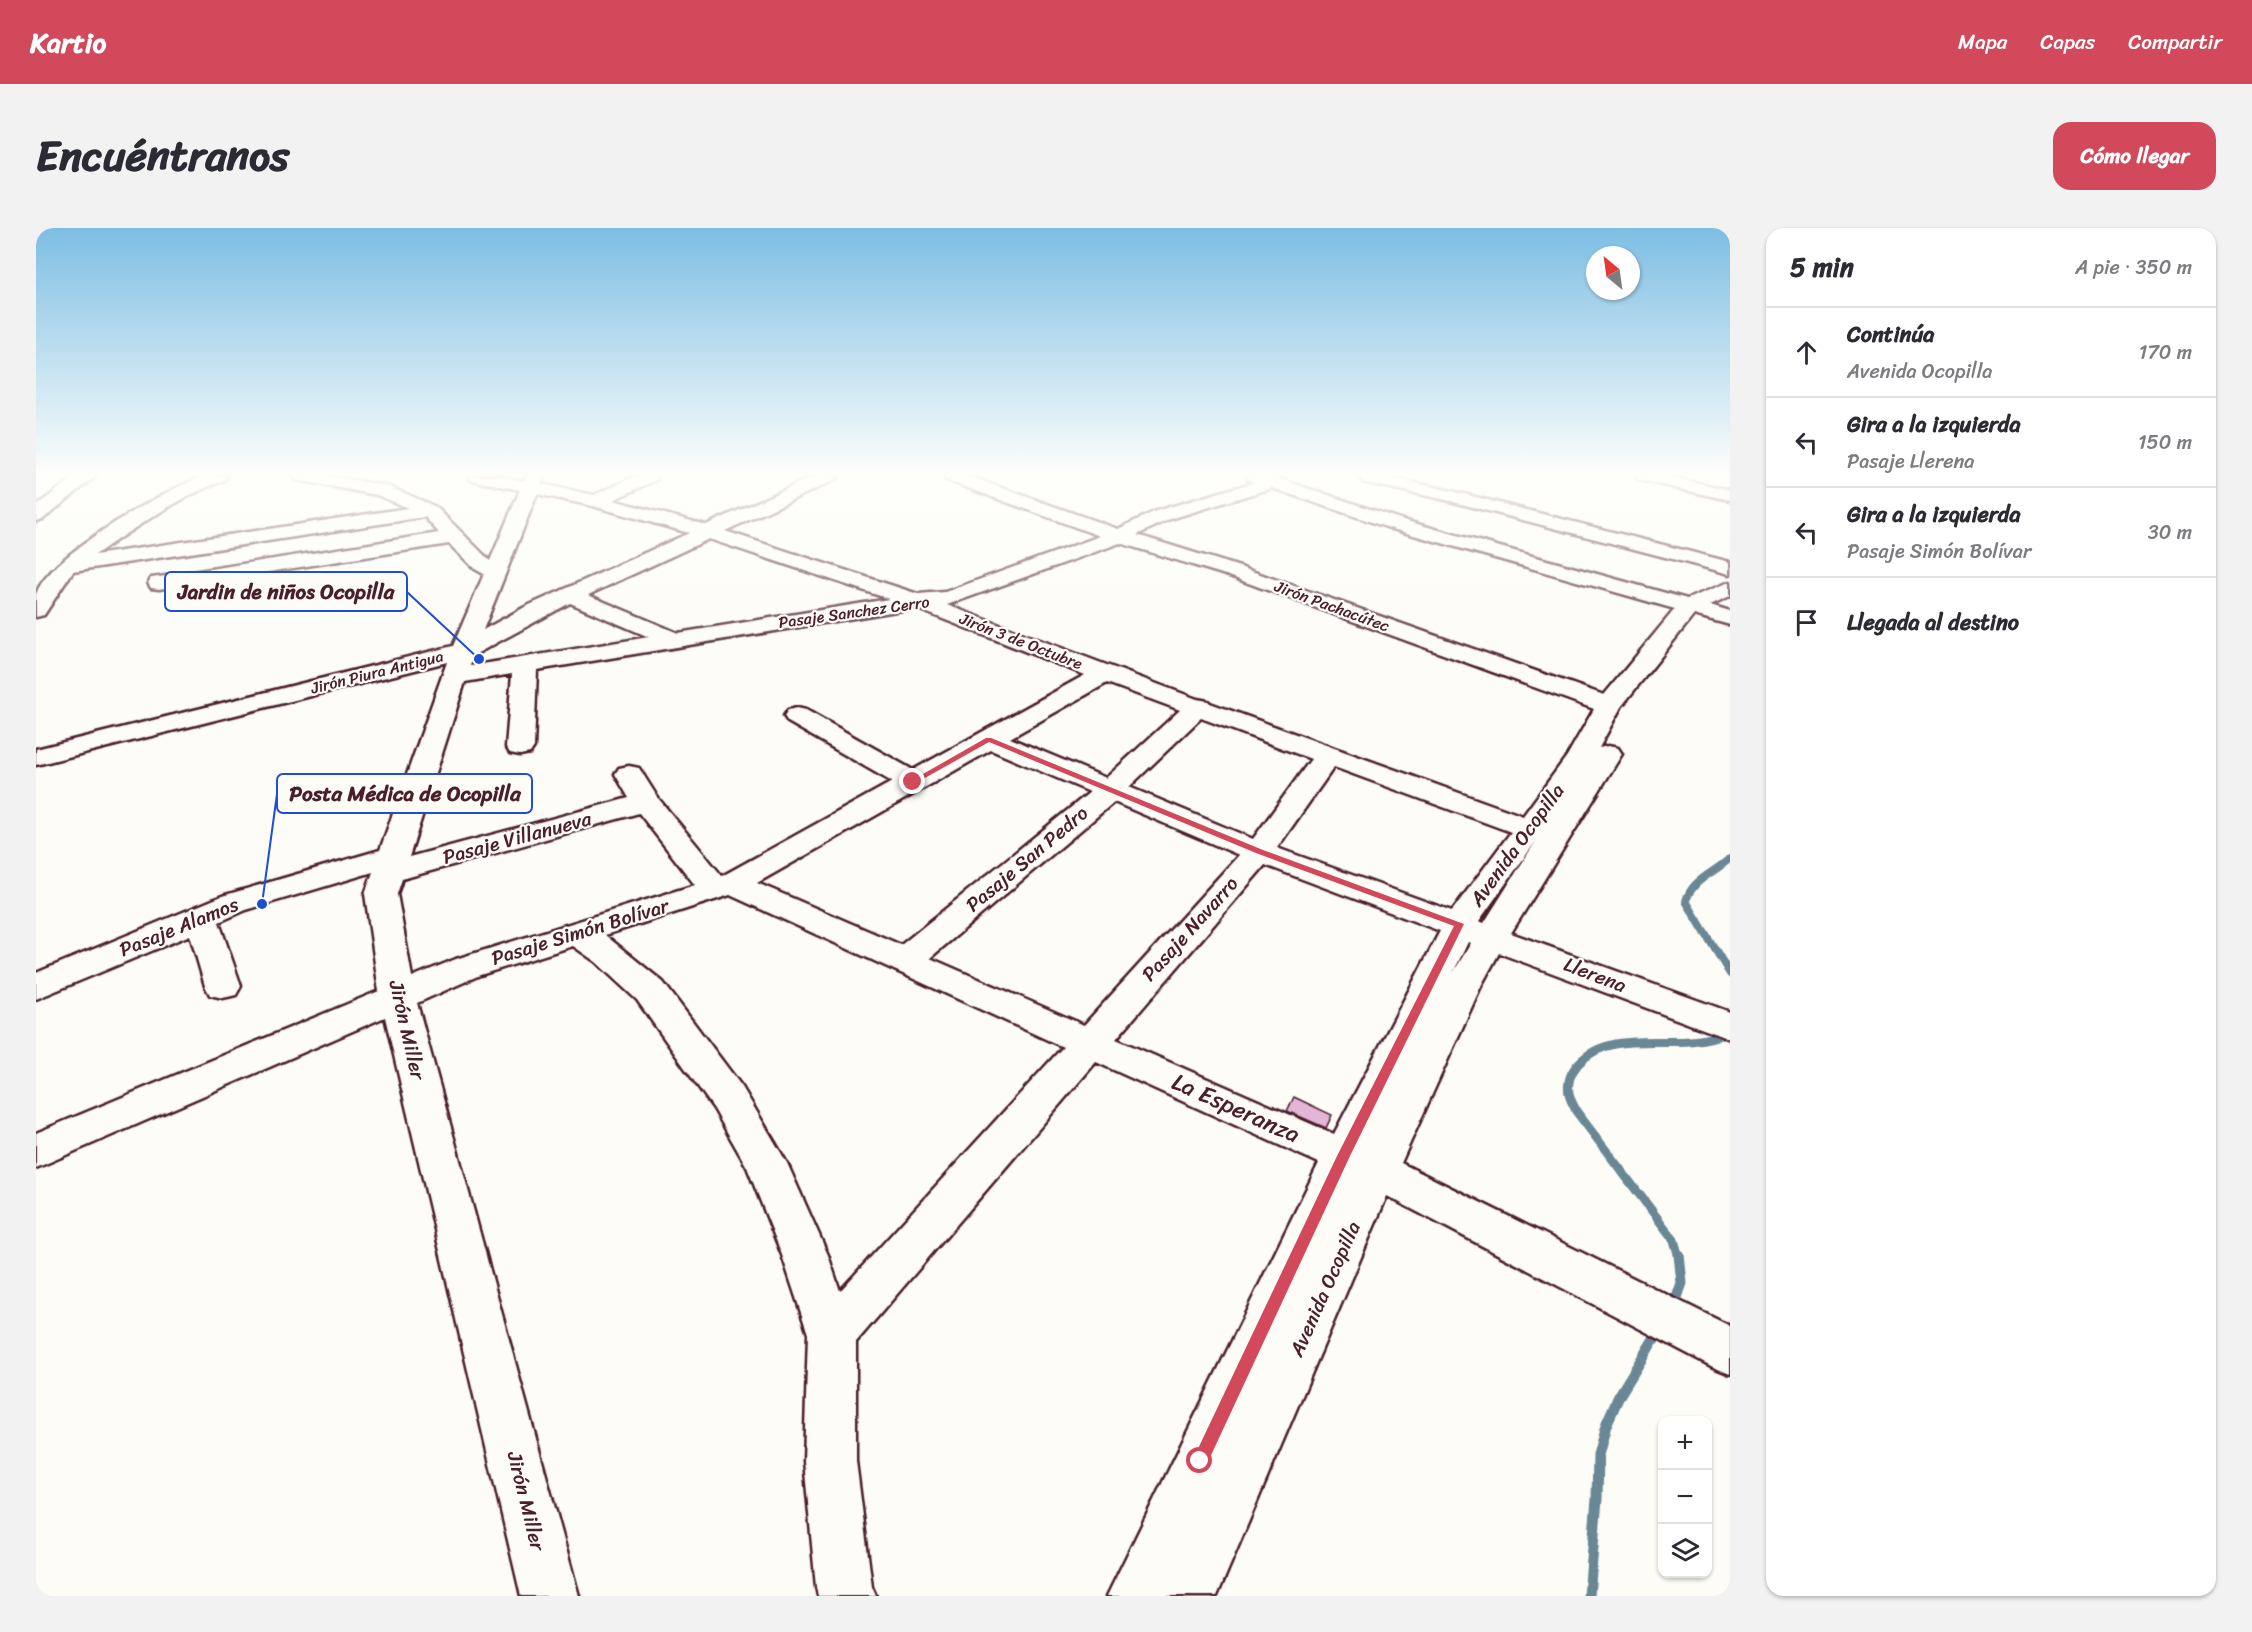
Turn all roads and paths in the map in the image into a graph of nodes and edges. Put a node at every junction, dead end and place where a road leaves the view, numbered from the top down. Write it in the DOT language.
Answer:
graph roads {
  1 [pos="104,540"];
  2 [pos="235,540"];
  3 [pos="438,540"];
  4 [pos="457,540"];
  5 [pos="509,540"];
  6 [pos="686,540"];
  7 [pos="732,540"];
  8 [pos="1108,540"];
  9 [pos="1131,540"];
  10 [pos="1459,540"];
  11 [pos="1621,540"];
  12 [pos="163,551"];
  13 [pos="66,566"];
  14 [pos="1730,568"];
  15 [pos="496,571"];
  16 [pos="569,595"];
  17 [pos="917,601"];
  18 [pos="1718,605"];
  19 [pos="36,610"];
  20 [pos="675,640"];
  21 [pos="459,663"];
  22 [pos="525,664"];
  23 [pos="1105,674"];
  24 [pos="1199,706"];
  25 [pos="1609,706"];
  26 [pos="797,716"];
  27 [pos="988,739"];
  28 [pos="520,747"];
  29 [pos="1328,755"];
  30 [pos="36,757"];
  31 [pos="629,774"];
  32 [pos="913,782"];
  33 [pos="1109,791"];
  34 [pos="646,802"];
  35 [pos="1542,834"];
  36 [pos="1259,852"];
  37 [pos="391,865"];
  38 [pos="724,886"];
  39 [pos="201,917"];
  40 [pos="1476,930"];
  41 [pos="578,933"];
  42 [pos="905,960"];
  43 [pos="36,987"];
  44 [pos="224,987"];
  45 [pos="398,998"];
  46 [pos="1720,1022"];
  47 [pos="1089,1042"];
  48 [pos="36,1151"];
  49 [pos="1360,1163"];
  50 [pos="832,1334"];
  51 [pos="1714,1344"];
  52 [pos="550,1596"];
  53 [pos="847,1596"];
  54 [pos="1136,1596"];
  55 [pos="1188,1596"];
  1 -- 13 [label="street"];
  2 -- 12 [label="street"];
  3 -- 12 [label="street"];
  4 -- 15 [label="street"];
  5 -- 15 [label="street, Jirón Miller"];
  6 -- 16 [label="street, Jirón Piura Antigua"];
  7 -- 17 [label="street, Jirón 3 de Octubre"];
  8 -- 17 [label="street, Pasaje Sanchez Cerro"];
  9 -- 25 [label="street, Jirón Pachacútec"];
  10 -- 18 [label="street"];
  11 -- 14 [label="street"];
  12 -- 13 [label="street"];
  13 -- 19 [label="street"];
  15 -- 21 [label="street, Jirón Miller"];
  16 -- 20 [label="street"];
  16 -- 21 [label="street, Jirón Piura Antigua"];
  17 -- 20 [label="street, Pasaje Sanchez Cerro"];
  17 -- 23 [label="street, Jirón 3 de Octubre"];
  18 -- 25 [label="street, Avenida Ocopilla"];
  18 -- 35 [label="street, Avenida Ocopilla"];
  20 -- 22 [label="street, Pasaje Sanchez Cerro"];
  21 -- 22 [label="street, Pasaje Sanchez Cerro"];
  21 -- 30 [label="street, Jirón Piura Antigua"];
  21 -- 37 [label="street, Jirón Miller"];
  22 -- 28 [label="street"];
  23 -- 24 [label="street, Jirón 3 de Octubre"];
  23 -- 27 [label="street, Pasaje Simón Bolívar"];
  24 -- 29 [label="street, Jirón 3 de Octubre"];
  24 -- 33 [label="street, Pasaje San Pedro"];
  25 -- 35 [label="street, Avenida Ocopilla"];
  26 -- 32 [label="street"];
  27 -- 32 [label="street, Pasaje Simón Bolívar"];
  27 -- 33 [label="street, Llerena"];
  29 -- 35 [label="street, Jirón 3 de Octubre"];
  29 -- 36 [label="street, Pasaje Navarro"];
  31 -- 34 [label="street"];
  32 -- 38 [label="street, Pasaje Simón Bolívar"];
  33 -- 36 [label="street, Llerena"];
  33 -- 42 [label="street, Pasaje San Pedro"];
  34 -- 37 [label="street, Pasaje Villanueva"];
  34 -- 38 [label="street"];
  35 -- 40 [label="street, Avenida Ocopilla"];
  36 -- 40 [label="street, Llerena"];
  36 -- 47 [label="street, Pasaje Navarro"];
  37 -- 39 [label="street, Pasaje Alamos"];
  37 -- 45 [label="street, Jirón Miller"];
  38 -- 41 [label="street, Pasaje Simón Bolívar"];
  38 -- 42 [label="street, La Esperanza"];
  39 -- 43 [label="street, Pasaje Alamos"];
  39 -- 44 [label="street"];
  40 -- 46 [label="street, Llerena"];
  40 -- 49 [label="street, Avenida Ocopilla"];
  41 -- 45 [label="street, Pasaje Simón Bolívar"];
  41 -- 50 [label="street"];
  42 -- 47 [label="street, La Esperanza"];
  45 -- 48 [label="street, Pasaje Simón Bolívar"];
  45 -- 52 [label="street, Jirón Miller"];
  47 -- 49 [label="street, La Esperanza"];
  47 -- 50 [label="street, Pasaje Navarro"];
  49 -- 51 [label="street, La Esperanza"];
  49 -- 54 [label="street, Avenida Ocopilla"];
  49 -- 55 [label="street, Avenida Ocopilla"];
  50 -- 53 [label="street"];
}
